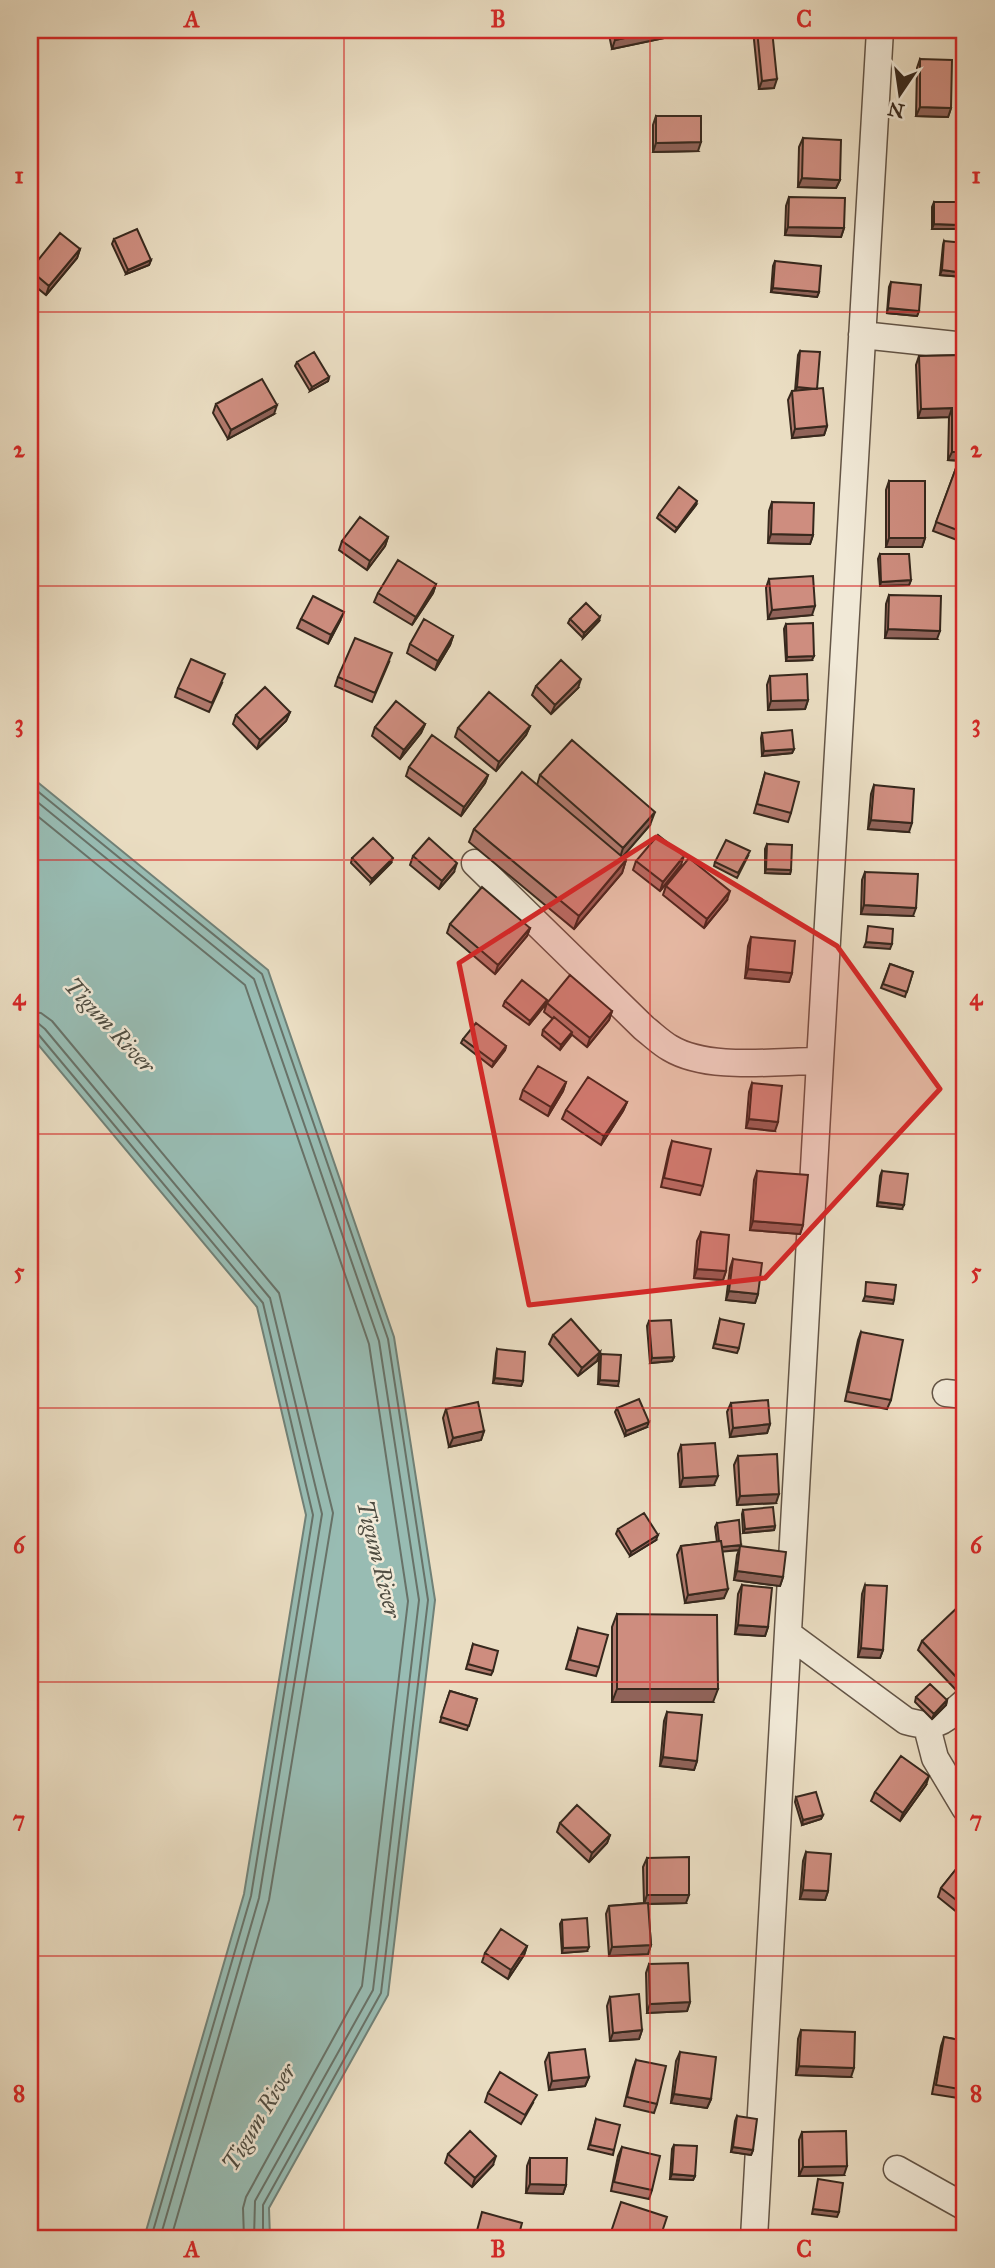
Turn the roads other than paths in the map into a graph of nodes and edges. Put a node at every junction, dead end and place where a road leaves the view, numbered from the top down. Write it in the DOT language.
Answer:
graph roads {
  1 [pos="880,30"];
  2 [pos="862,335"];
  3 [pos="965,346"];
  4 [pos="475,863"];
  5 [pos="820,1061"];
  6 [pos="788,1634"];
  7 [pos="965,1702"];
  8 [pos="927,1727"];
  9 [pos="965,1808"];
  10 [pos="897,2169"];
  11 [pos="965,2207"];
  12 [pos="754,2238"];
  1 -- 2 [label="street"];
  2 -- 3 [label="street"];
  2 -- 5 [label="street"];
  4 -- 5 [label="street"];
  5 -- 6 [label="street"];
  6 -- 8 [label="street"];
  6 -- 12 [label="street"];
  7 -- 8 [label="street"];
  8 -- 9 [label="street"];
  10 -- 11 [label="street"];
}
